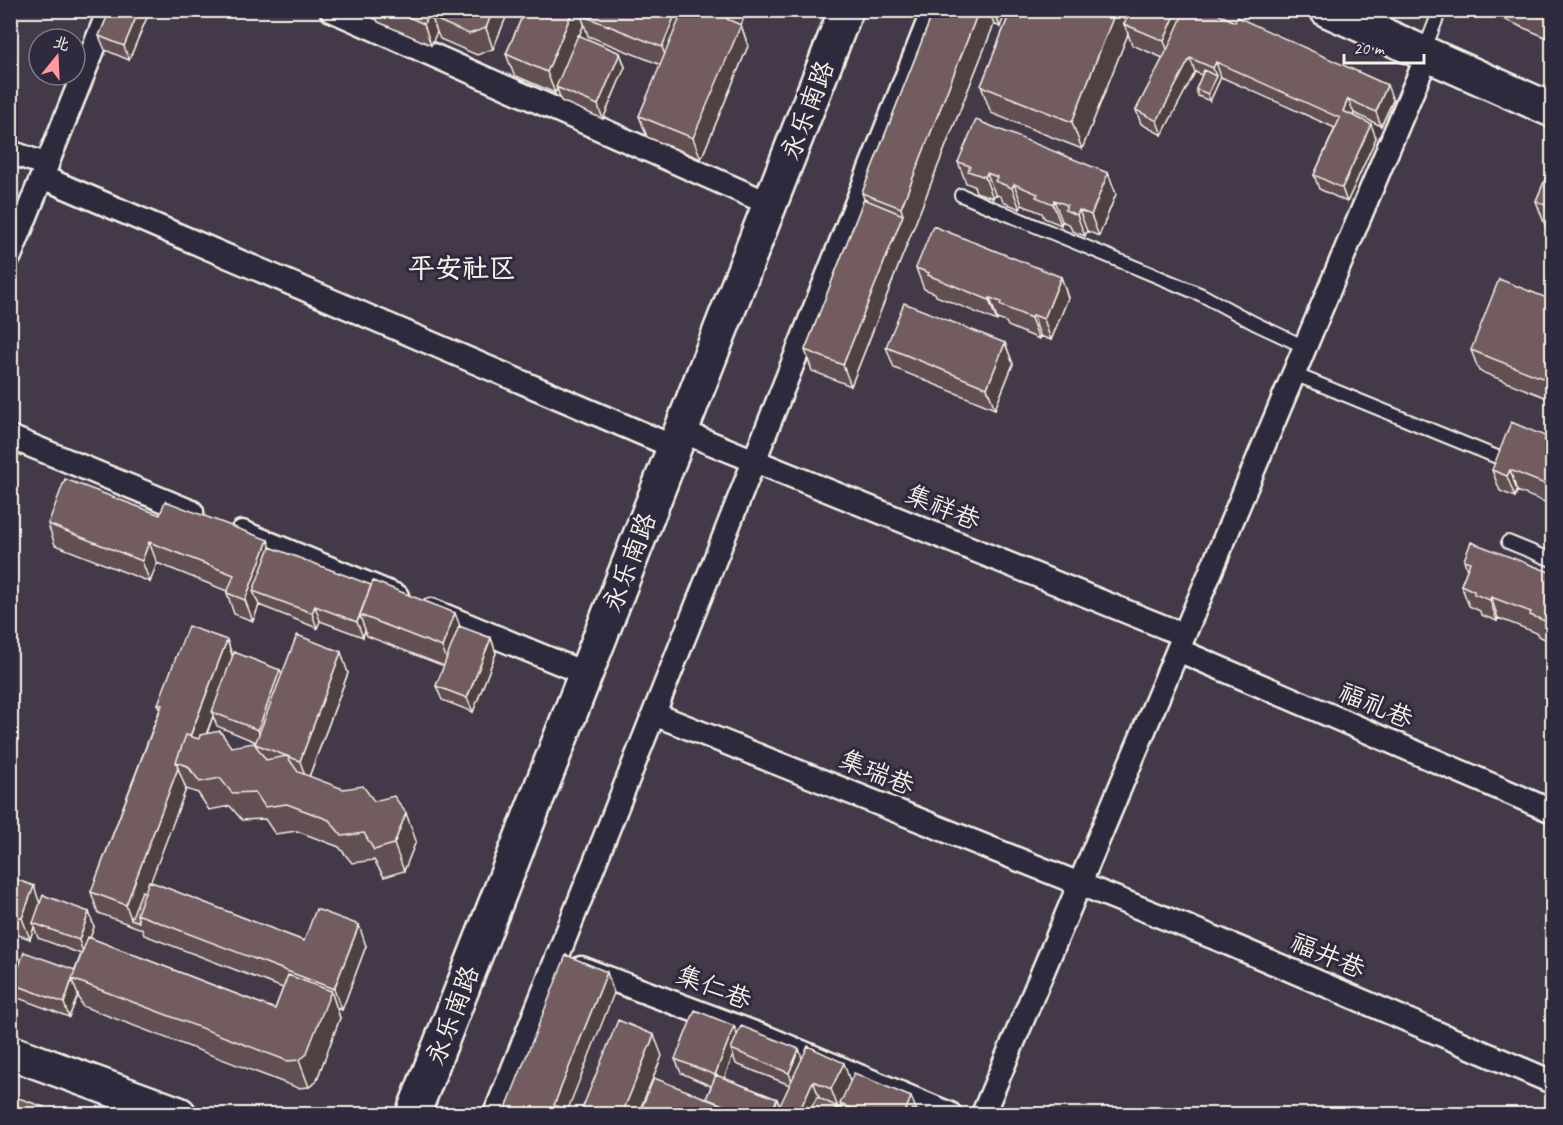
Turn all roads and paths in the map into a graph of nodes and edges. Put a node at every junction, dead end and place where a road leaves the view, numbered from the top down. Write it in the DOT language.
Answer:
graph roads {
  1 [pos="109,10"];
  2 [pos="331,10"];
  3 [pos="846,10"];
  4 [pos="933,10"];
  5 [pos="1327,10"];
  6 [pos="1440,10"];
  7 [pos="1426,53"];
  8 [pos="1552,110"];
  9 [pos="10,152"];
  10 [pos="45,171"];
  11 [pos="961,195"];
  12 [pos="770,204"];
  13 [pos="10,256"];
  14 [pos="1305,346"];
  15 [pos="1294,374"];
  16 [pos="10,437"];
  17 [pos="678,439"];
  18 [pos="1497,457"];
  19 [pos="754,461"];
  20 [pos="1508,542"];
  21 [pos="1552,560"];
  22 [pos="1181,643"];
  23 [pos="586,674"];
  24 [pos="654,714"];
  25 [pos="1552,812"];
  26 [pos="1080,884"];
  27 [pos="557,959"];
  28 [pos="10,1052"];
  29 [pos="1552,1082"];
  30 [pos="179,1114"];
  31 [pos="413,1114"];
  32 [pos="495,1114"];
  33 [pos="950,1114"];
  34 [pos="982,1114"];
  1 -- 10 [label="street"];
  2 -- 12 [label="street"];
  3 -- 12 [label="main road, 永乐南路"];
  4 -- 19 [label="street"];
  5 -- 7 [label="main road"];
  6 -- 7 [label="lane"];
  7 -- 8 [label="main road"];
  7 -- 14 [label="street"];
  9 -- 10 [label="street, 集祥巷"];
  10 -- 13 [label="street"];
  10 -- 17 [label="street, 集祥巷"];
  11 -- 14 [label="lane"];
  12 -- 17 [label="main road, 永乐南路"];
  14 -- 15 [label="street"];
  15 -- 18 [label="lane"];
  15 -- 22 [label="street"];
  16 -- 23 [label="street"];
  17 -- 19 [label="street, 集祥巷"];
  17 -- 23 [label="main road, 永乐南路"];
  19 -- 22 [label="street, 集祥巷"];
  19 -- 24 [label="street"];
  20 -- 21 [label="lane"];
  22 -- 25 [label="street, 福礼巷"];
  22 -- 26 [label="street"];
  23 -- 31 [label="main road, 永乐南路"];
  24 -- 26 [label="street, 集瑞巷"];
  24 -- 27 [label="street"];
  26 -- 29 [label="street, 福井巷"];
  26 -- 34 [label="street"];
  27 -- 32 [label="street"];
  27 -- 33 [label="street, 集仁巷"];
  28 -- 30 [label="main road"];
}
